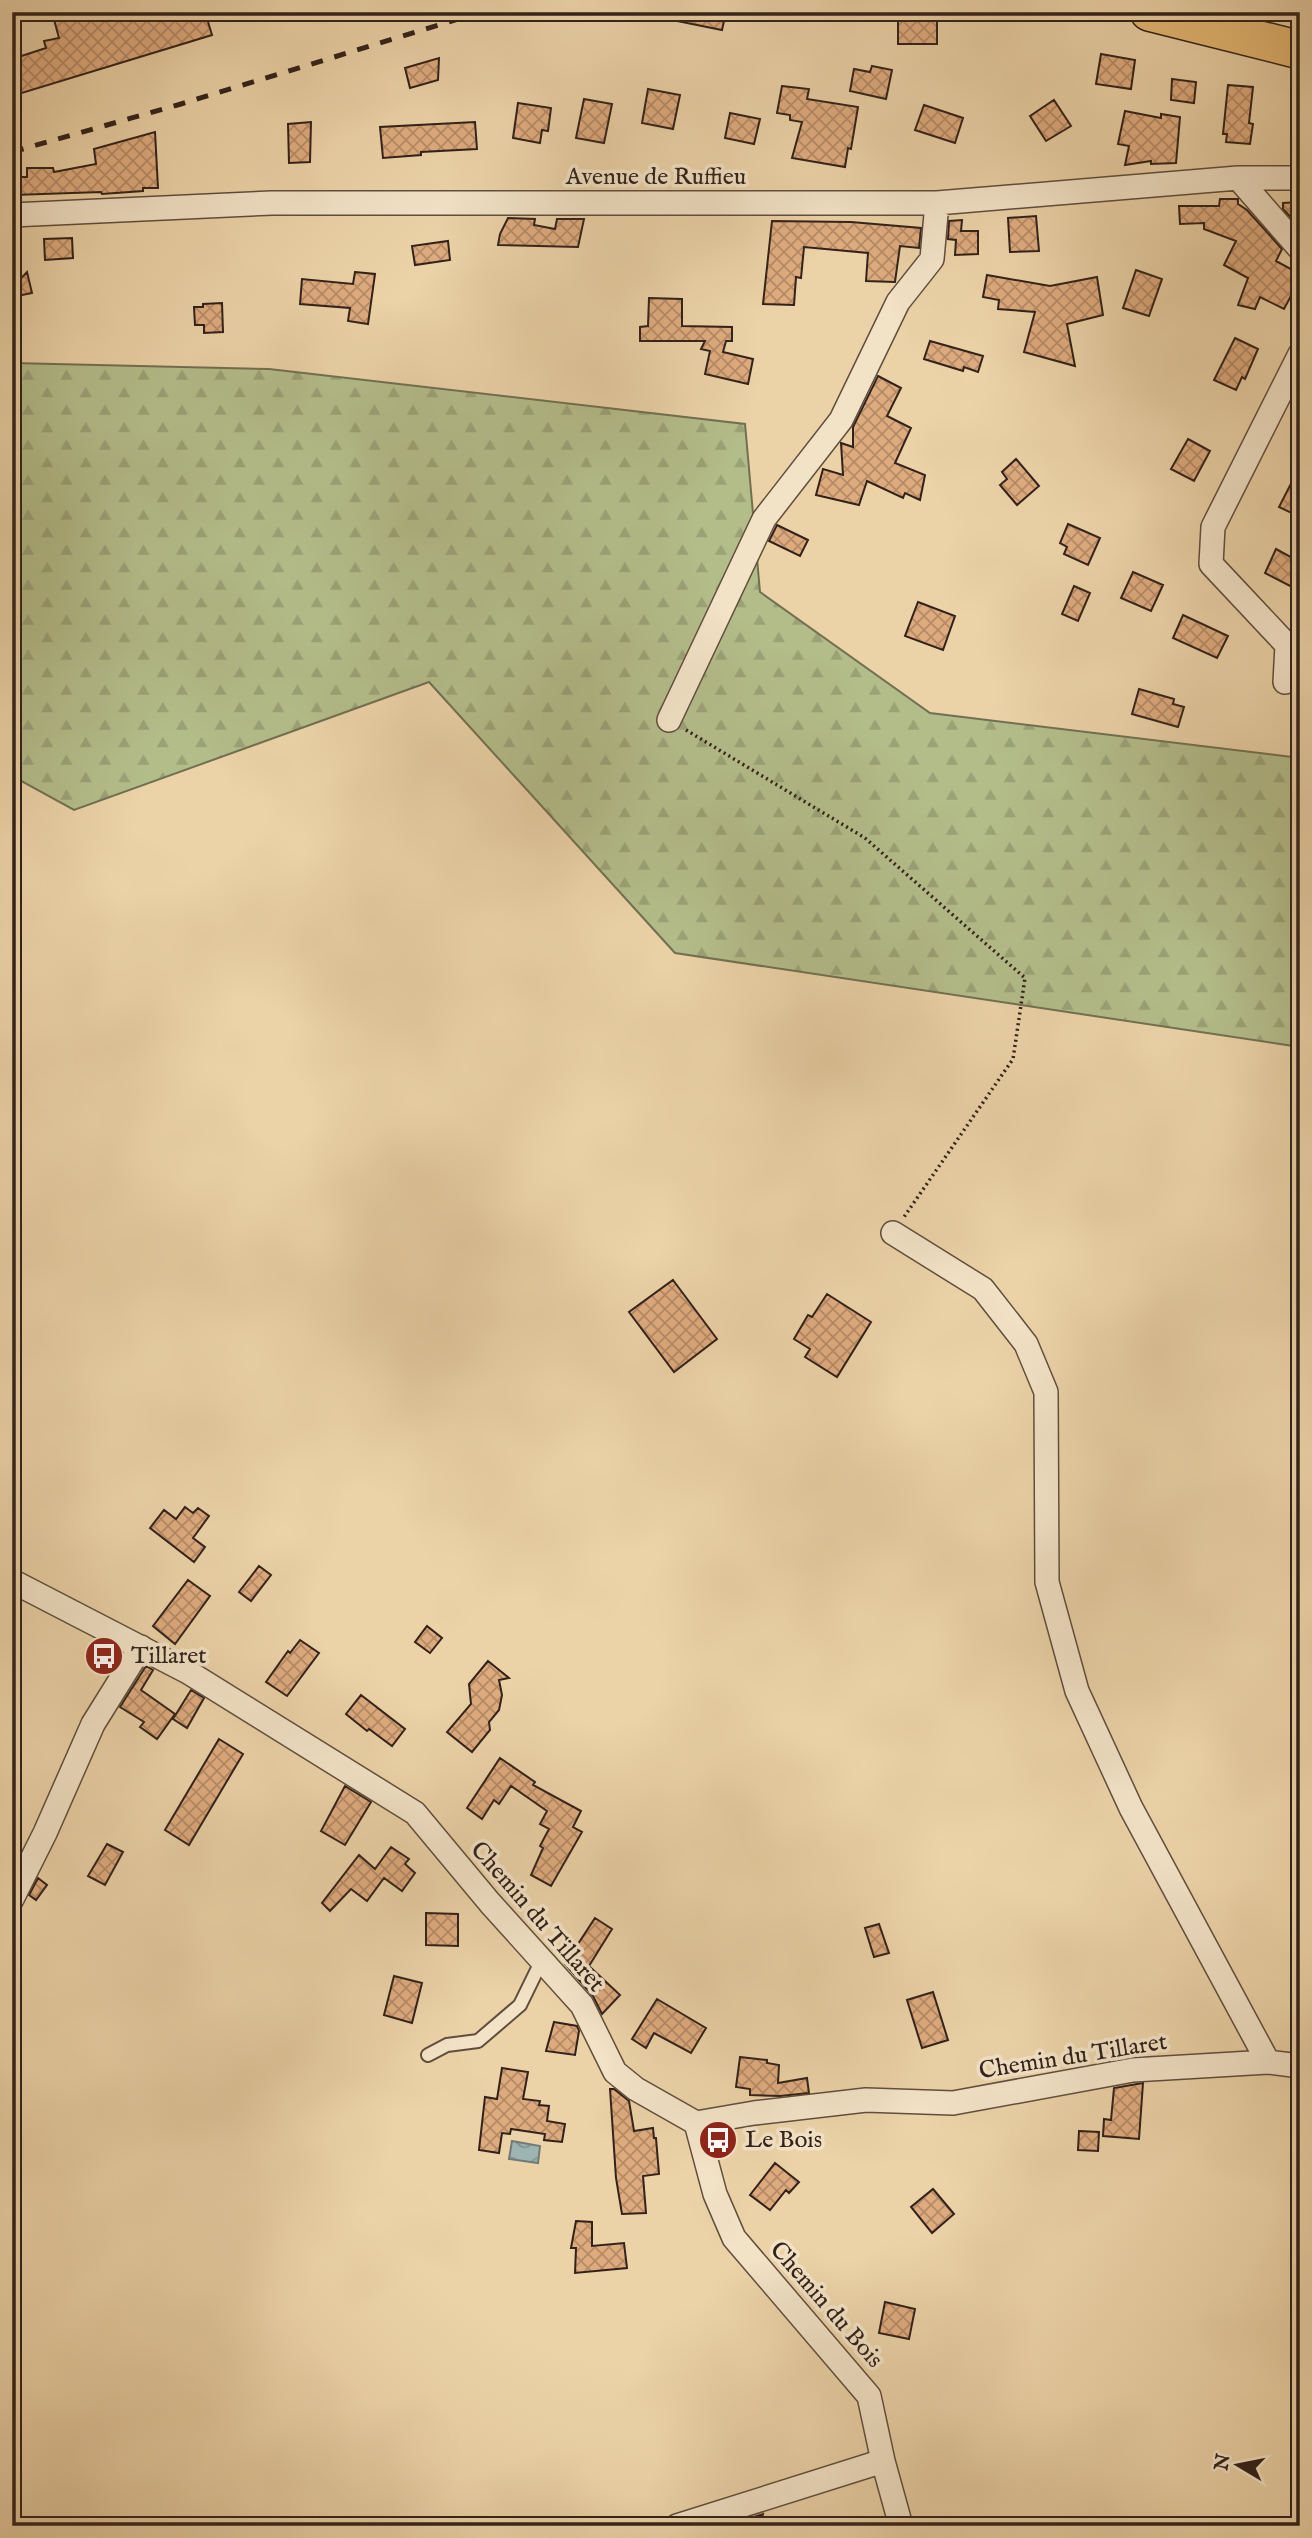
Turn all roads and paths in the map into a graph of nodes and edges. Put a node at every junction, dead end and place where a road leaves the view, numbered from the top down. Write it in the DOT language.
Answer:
graph roads {
  1 [pos="1149,12"];
  2 [pos="1300,50"];
  3 [pos="1238,178"];
  4 [pos="1300,178"];
  5 [pos="937,203"];
  6 [pos="12,215"];
  7 [pos="1300,250"];
  8 [pos="1300,355"];
  9 [pos="1285,682"];
  10 [pos="669,720"];
  11 [pos="893,1233"];
  12 [pos="12,1581"];
  13 [pos="141,1647"];
  14 [pos="12,1899"];
  15 [pos="542,1960"];
  16 [pos="428,2055"];
  17 [pos="1268,2062"];
  18 [pos="1300,2066"];
  19 [pos="696,2123"];
  20 [pos="883,2461"];
  21 [pos="677,2526"];
  22 [pos="901,2526"];
  1 -- 2 [label="main road"];
  3 -- 4 [label="street, Avenue de Ruffieu"];
  3 -- 5 [label="street, Avenue de Ruffieu"];
  3 -- 7 [label="street"];
  5 -- 6 [label="street, Avenue de Ruffieu"];
  5 -- 10 [label="street"];
  8 -- 9 [label="street"];
  10 -- 11 [label="path"];
  11 -- 17 [label="street"];
  12 -- 13 [label="street, Chemin du Tillaret"];
  13 -- 14 [label="street"];
  13 -- 15 [label="street, Chemin du Tillaret"];
  15 -- 16 [label="lane"];
  15 -- 19 [label="street, Chemin du Tillaret"];
  17 -- 18 [label="street, Chemin du Tillaret"];
  17 -- 19 [label="street, Chemin du Tillaret"];
  19 -- 20 [label="street, Chemin du Bois"];
  20 -- 21 [label="street"];
  20 -- 22 [label="street, Chemin du Bois"];
}
